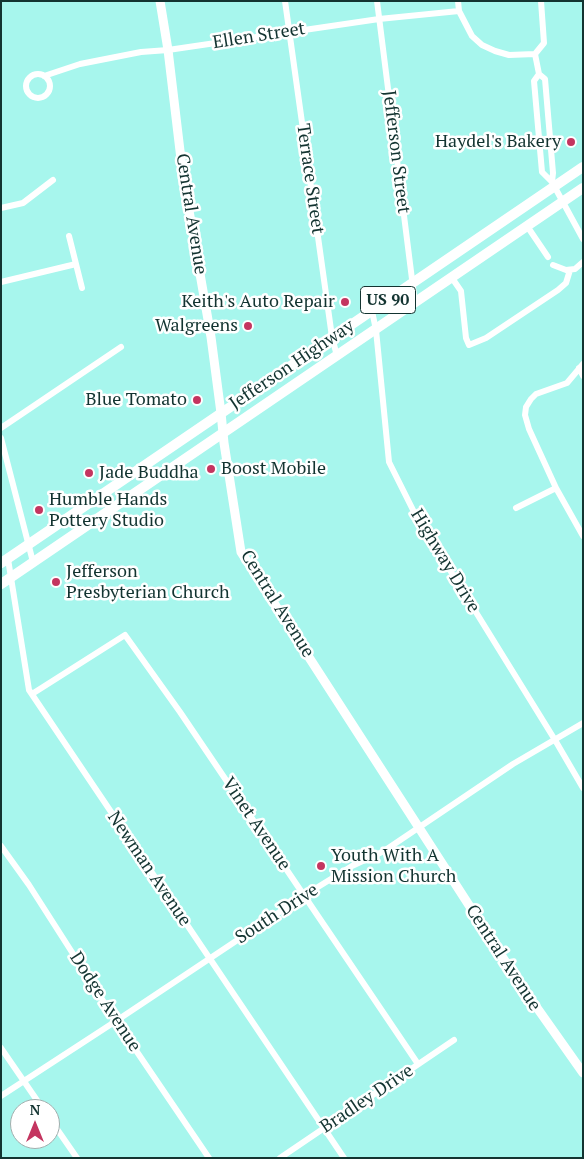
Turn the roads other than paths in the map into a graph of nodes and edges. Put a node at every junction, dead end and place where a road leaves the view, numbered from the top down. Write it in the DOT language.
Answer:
graph roads {
  1 [pos="160,1"];
  2 [pos="285,1"];
  3 [pos="377,1"];
  4 [pos="458,1"];
  5 [pos="541,1"];
  6 [pos="459,11"];
  7 [pos="380,19"];
  8 [pos="289,31"];
  9 [pos="168,50"];
  10 [pos="535,54"];
  11 [pos="539,74"];
  12 [pos="44,76"];
  13 [pos="583,167"];
  14 [pos="53,180"];
  15 [pos="552,184"];
  16 [pos="583,188"];
  17 [pos="562,203"];
  18 [pos="1,208"];
  19 [pos="528,226"];
  20 [pos="69,236"];
  21 [pos="583,239"];
  22 [pos="548,258"];
  23 [pos="583,262"];
  24 [pos="76,264"];
  25 [pos="553,265"];
  26 [pos="570,270"];
  27 [pos="452,278"];
  28 [pos="1,282"];
  29 [pos="413,284"];
  30 [pos="82,288"];
  31 [pos="415,303"];
  32 [pos="372,311"];
  33 [pos="376,330"];
  34 [pos="332,337"];
  35 [pos="121,347"];
  36 [pos="337,356"];
  37 [pos="581,366"];
  38 [pos="583,376"];
  39 [pos="222,413"];
  40 [pos="1,428"];
  41 [pos="223,434"];
  42 [pos="1,438"];
  43 [pos="556,488"];
  44 [pos="516,508"];
  45 [pos="582,533"];
  46 [pos="29,545"];
  47 [pos="5,561"];
  48 [pos="33,562"];
  49 [pos="11,577"];
  50 [pos="1,584"];
  51 [pos="32,694"];
  52 [pos="583,723"];
  53 [pos="555,740"];
  54 [pos="583,788"];
  55 [pos="419,828"];
  56 [pos="1,846"];
  57 [pos="304,895"];
  58 [pos="210,958"];
  59 [pos="116,1021"];
  60 [pos="454,1040"];
  61 [pos="1,1048"];
  62 [pos="418,1064"];
  63 [pos="583,1073"];
  64 [pos="23,1081"];
  65 [pos="1,1096"];
  66 [pos="36,1099"];
  67 [pos="325,1128"];
  68 [pos="60,1133"];
  69 [pos="77,1158"];
  70 [pos="209,1158"];
  71 [pos="280,1158"];
  72 [pos="344,1158"];
  1 -- 9 [label="main road, Central Avenue"];
  2 -- 8 [label="street, Terrace Street"];
  3 -- 7 [label="street, Jefferson Street"];
  4 -- 6 [label="street"];
  5 -- 10 [label="street"];
  6 -- 7 [label="street, Ellen Street"];
  6 -- 10 [label="street"];
  7 -- 8 [label="street, Ellen Street"];
  7 -- 29 [label="street, Jefferson Street"];
  8 -- 9 [label="street, Ellen Street"];
  8 -- 34 [label="street, Terrace Street"];
  9 -- 12 [label="street, Ellen Street"];
  9 -- 39 [label="main road, Central Avenue"];
  10 -- 11 [label="street"];
  11 -- 15 [label="street"];
  11 -- 15 [label="street"];
  13 -- 15 [label="main road, Jefferson Highway / US 90"];
  14 -- 18 [label="street"];
  15 -- 17 [label="street"];
  15 -- 29 [label="main road, Jefferson Highway / US 90"];
  16 -- 17 [label="main road, Jefferson Highway / US 90"];
  17 -- 19 [label="main road, Jefferson Highway / US 90"];
  17 -- 21 [label="street"];
  19 -- 22 [label="street"];
  19 -- 27 [label="main road, Jefferson Highway / US 90"];
  20 -- 24 [label="street"];
  23 -- 26 [label="street"];
  24 -- 28 [label="street"];
  24 -- 30 [label="street"];
  25 -- 26 [label="street"];
  26 -- 27 [label="street"];
  27 -- 31 [label="main road, Jefferson Highway / US 90"];
  29 -- 31 [label="street, Jefferson Street"];
  29 -- 32 [label="main road, Jefferson Highway / US 90"];
  31 -- 33 [label="main road, Jefferson Highway / US 90"];
  32 -- 33 [label="street, Highway Drive"];
  32 -- 34 [label="main road, Jefferson Highway / US 90"];
  33 -- 36 [label="main road, Jefferson Highway / US 90"];
  33 -- 53 [label="street, Highway Drive"];
  34 -- 36 [label="street, Terrace Street"];
  34 -- 39 [label="main road, Jefferson Highway / US 90"];
  35 -- 40 [label="street"];
  36 -- 41 [label="main road, Jefferson Highway / US 90"];
  37 -- 38 [label="street"];
  37 -- 43 [label="street"];
  39 -- 41 [label="main road, Central Avenue"];
  39 -- 46 [label="main road, Jefferson Highway / US 90"];
  41 -- 48 [label="main road, Jefferson Highway / US 90"];
  41 -- 55 [label="main road, Central Avenue"];
  42 -- 46 [label="street"];
  43 -- 44 [label="street"];
  43 -- 45 [label="street"];
  46 -- 47 [label="main road, Jefferson Highway / US 90"];
  46 -- 48 [label="street"];
  47 -- 49 [label="street, Newman Avenue"];
  48 -- 49 [label="main road, Jefferson Highway / US 90"];
  49 -- 50 [label="main road, Jefferson Highway / US 90"];
  49 -- 51 [label="street, Newman Avenue"];
  51 -- 57 [label="street, Vinet Avenue"];
  51 -- 58 [label="street, Newman Avenue"];
  52 -- 53 [label="street, South Drive"];
  53 -- 54 [label="street, Highway Drive"];
  53 -- 55 [label="street, South Drive"];
  55 -- 57 [label="street, South Drive"];
  55 -- 63 [label="main road, Central Avenue"];
  56 -- 59 [label="street, Dodge Avenue"];
  57 -- 58 [label="street, South Drive"];
  57 -- 62 [label="street, Vinet Avenue"];
  58 -- 59 [label="street, South Drive"];
  58 -- 67 [label="street, Newman Avenue"];
  59 -- 64 [label="street, South Drive"];
  59 -- 70 [label="street, Dodge Avenue"];
  60 -- 62 [label="street, Bradley Drive"];
  61 -- 64 [label="street"];
  62 -- 67 [label="street, Bradley Drive"];
  64 -- 65 [label="street, South Drive"];
  64 -- 66 [label="street"];
  67 -- 71 [label="street, Bradley Drive"];
  67 -- 72 [label="street, Newman Avenue"];
  68 -- 69 [label="street"];
}
